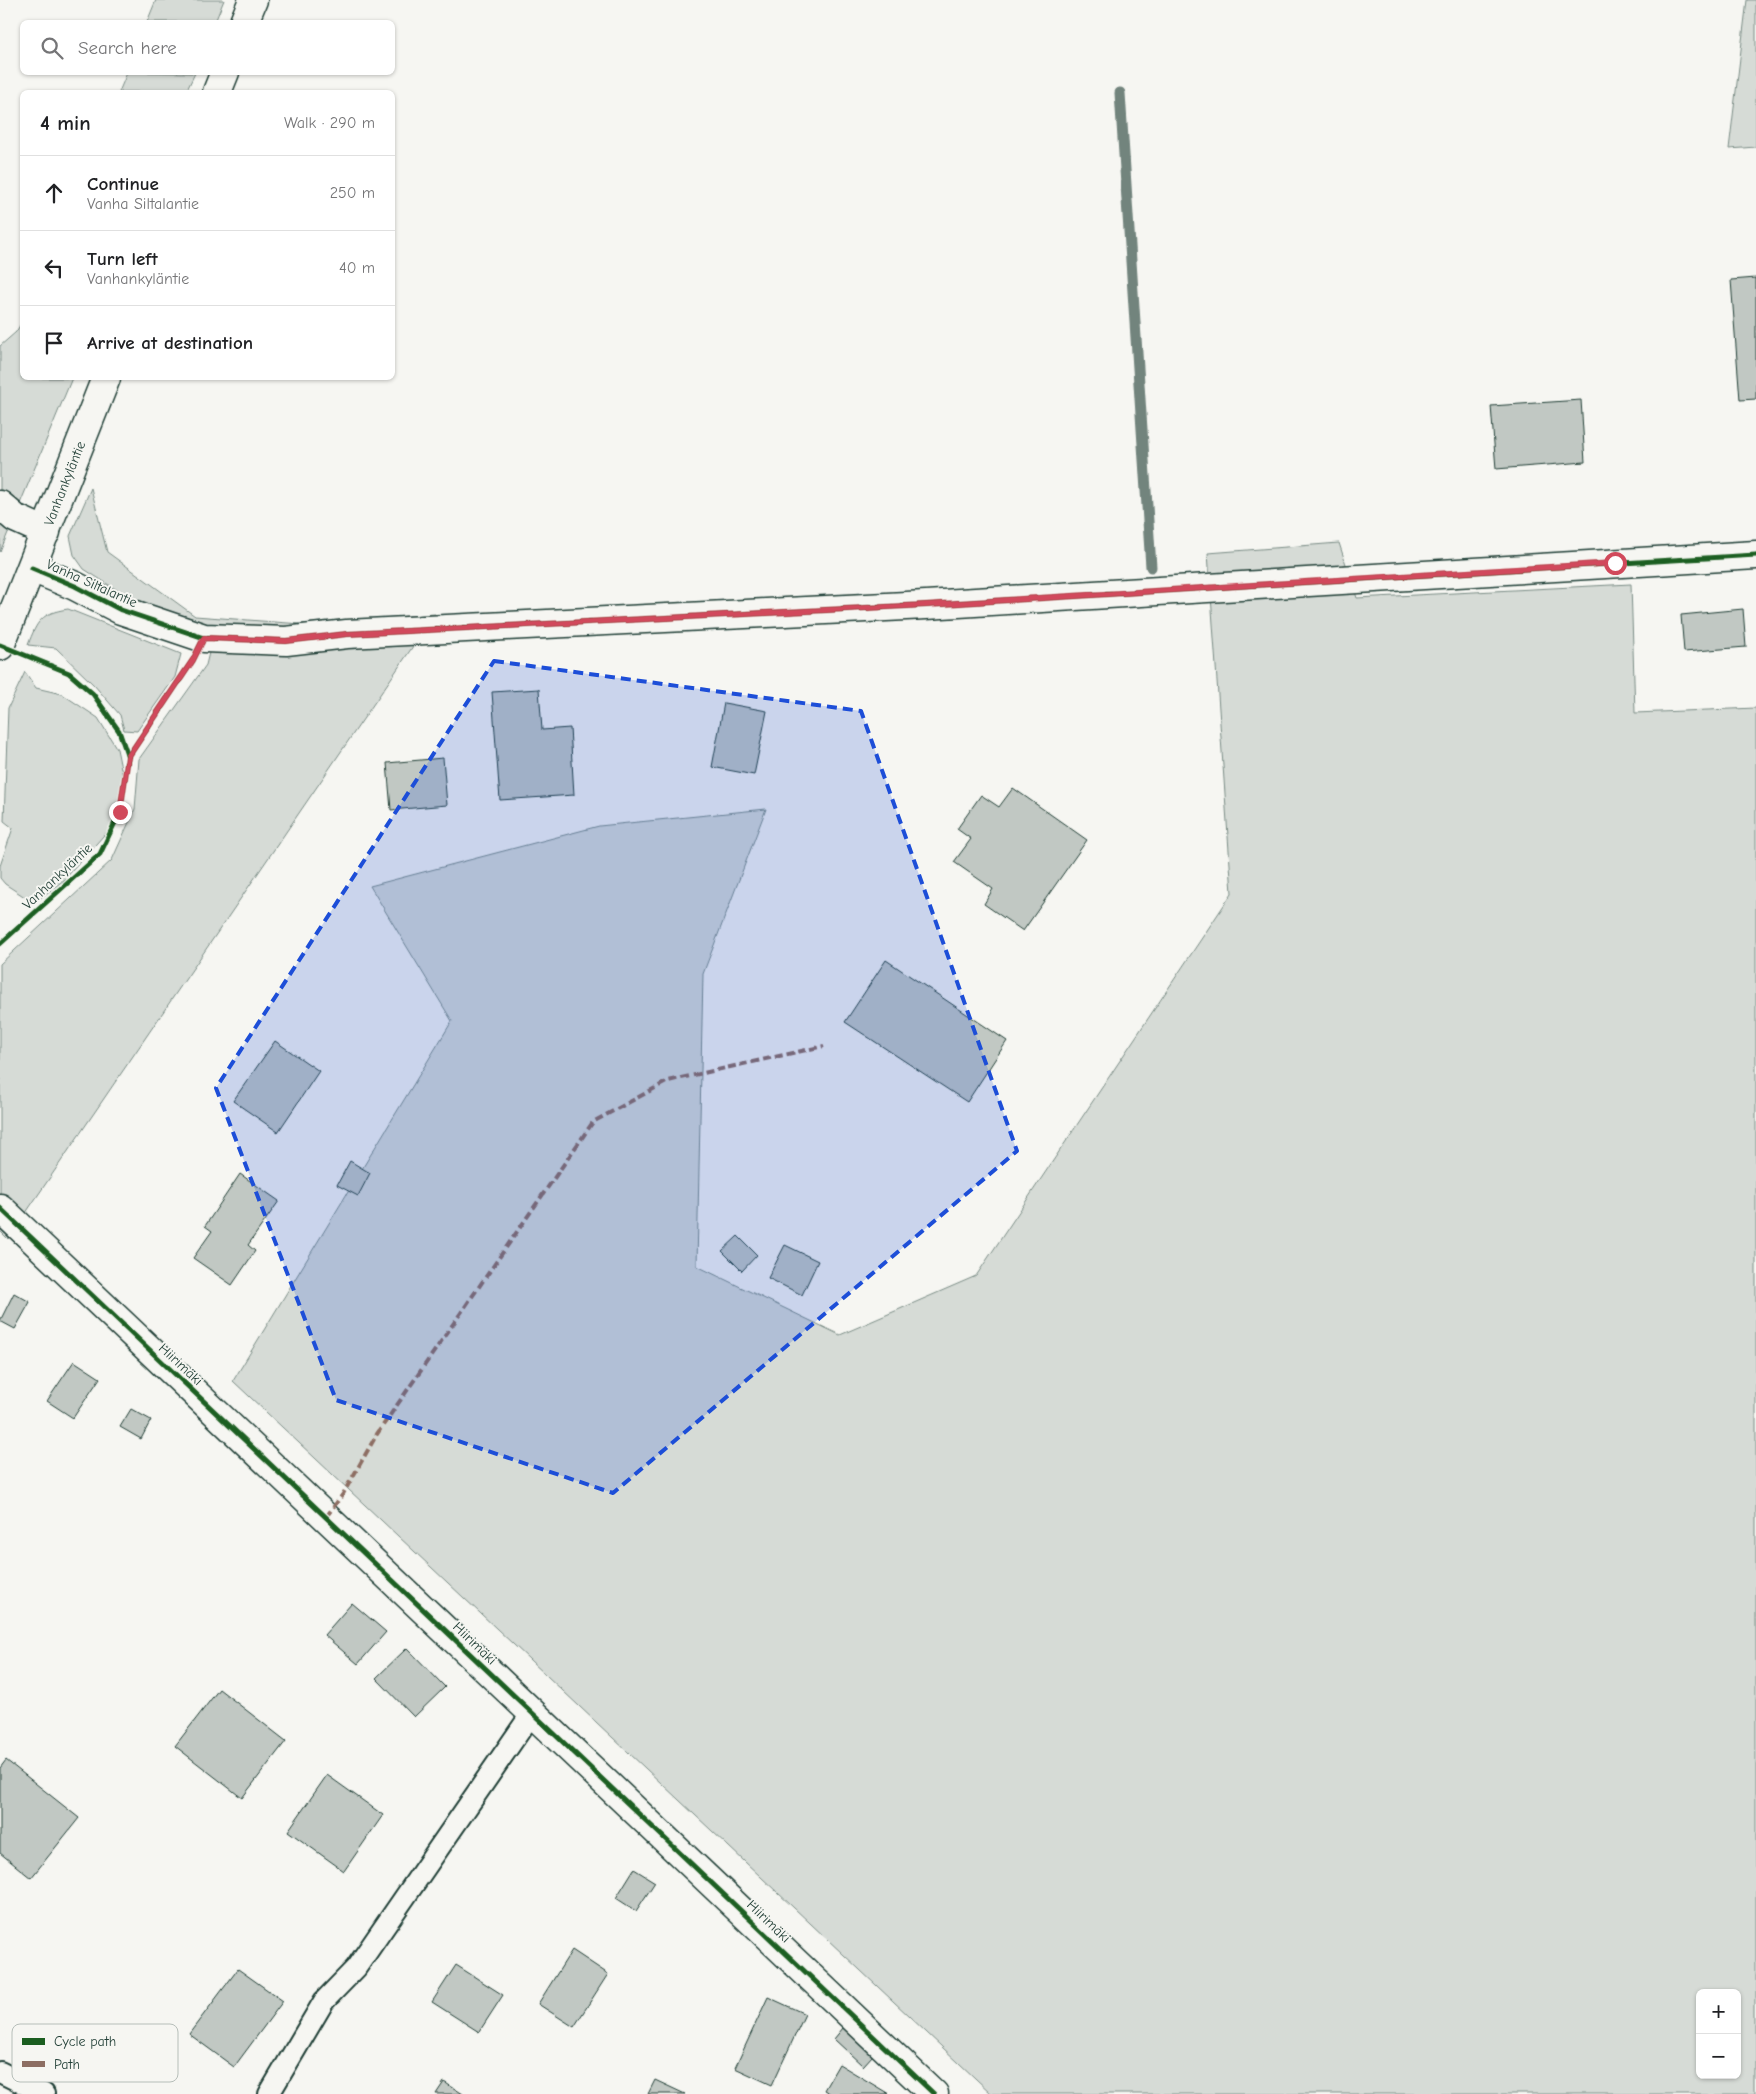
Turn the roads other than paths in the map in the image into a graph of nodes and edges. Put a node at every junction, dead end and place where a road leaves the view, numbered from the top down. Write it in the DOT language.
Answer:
graph roads {
  1 [pos="253,0"];
  2 [pos="245,20"];
  3 [pos="224,75"];
  4 [pos="218,90"];
  5 [pos="105,380"];
  6 [pos="0,505"];
  7 [pos="46,532"];
  8 [pos="1756,555"];
  9 [pos="32,568"];
  10 [pos="0,646"];
  11 [pos="0,1208"];
  12 [pos="532,1713"];
  13 [pos="0,2072"];
  14 [pos="12,2078"];
  15 [pos="20,2082"];
  16 [pos="44,2094"];
  17 [pos="269,2094"];
  18 [pos="934,2094"];
  1 -- 2 [label="street"];
  3 -- 4 [label="street"];
  5 -- 7 [label="street, Vanhankyläntie"];
  6 -- 7 [label="street"];
  7 -- 9 [label="street, Vanhankyläntie"];
  8 -- 9 [label="street, Vanha Siltalantie"];
  9 -- 10 [label="street, Vanhankyläntie"];
  11 -- 12 [label="street, Hiirimäki"];
  12 -- 17 [label="lane"];
  12 -- 18 [label="street, Hiirimäki"];
  13 -- 14 [label="lane"];
  15 -- 16 [label="lane"];
}
